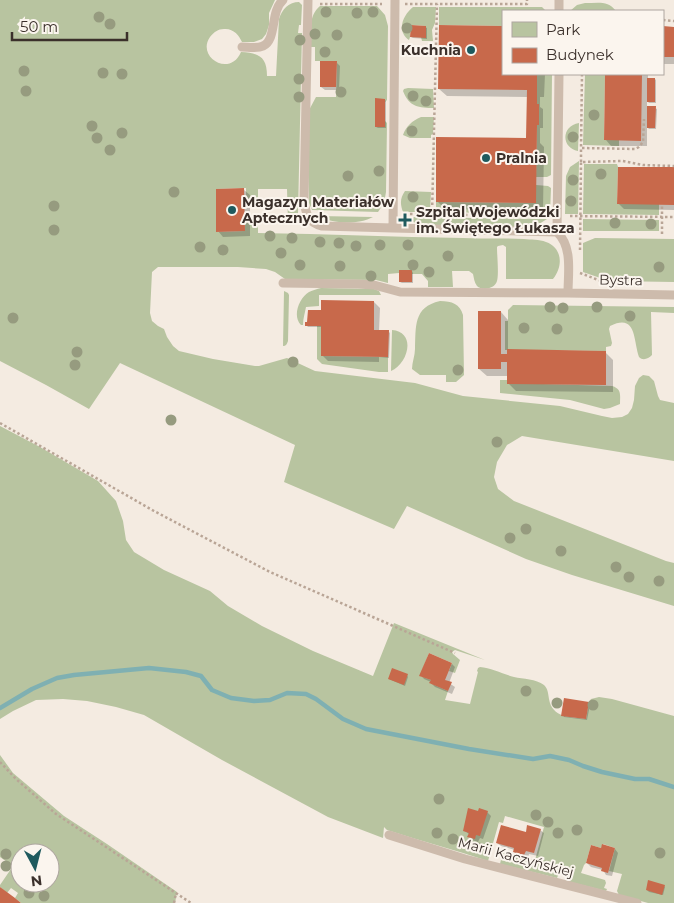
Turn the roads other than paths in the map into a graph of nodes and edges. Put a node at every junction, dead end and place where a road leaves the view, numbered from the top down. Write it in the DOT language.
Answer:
graph roads {
  1 [pos="283,0"];
  2 [pos="308,2"];
  3 [pos="395,2"];
  4 [pos="242,47"];
  5 [pos="558,75"];
  6 [pos="393,228"];
  7 [pos="557,232"];
  8 [pos="283,283"];
  9 [pos="568,293"];
  10 [pos="674,295"];
  11 [pos="389,835"];
  12 [pos="637,903"];
  1 -- 4 [label="lane"];
  2 -- 6 [label="lane"];
  3 -- 6 [label="lane"];
  5 -- 7 [label="lane"];
  6 -- 7 [label="lane"];
  7 -- 9 [label="lane"];
  8 -- 9 [label="lane, Bystra"];
  9 -- 10 [label="lane, Bystra"];
  11 -- 12 [label="lane, Marii Kaczyńskiej"];
}
